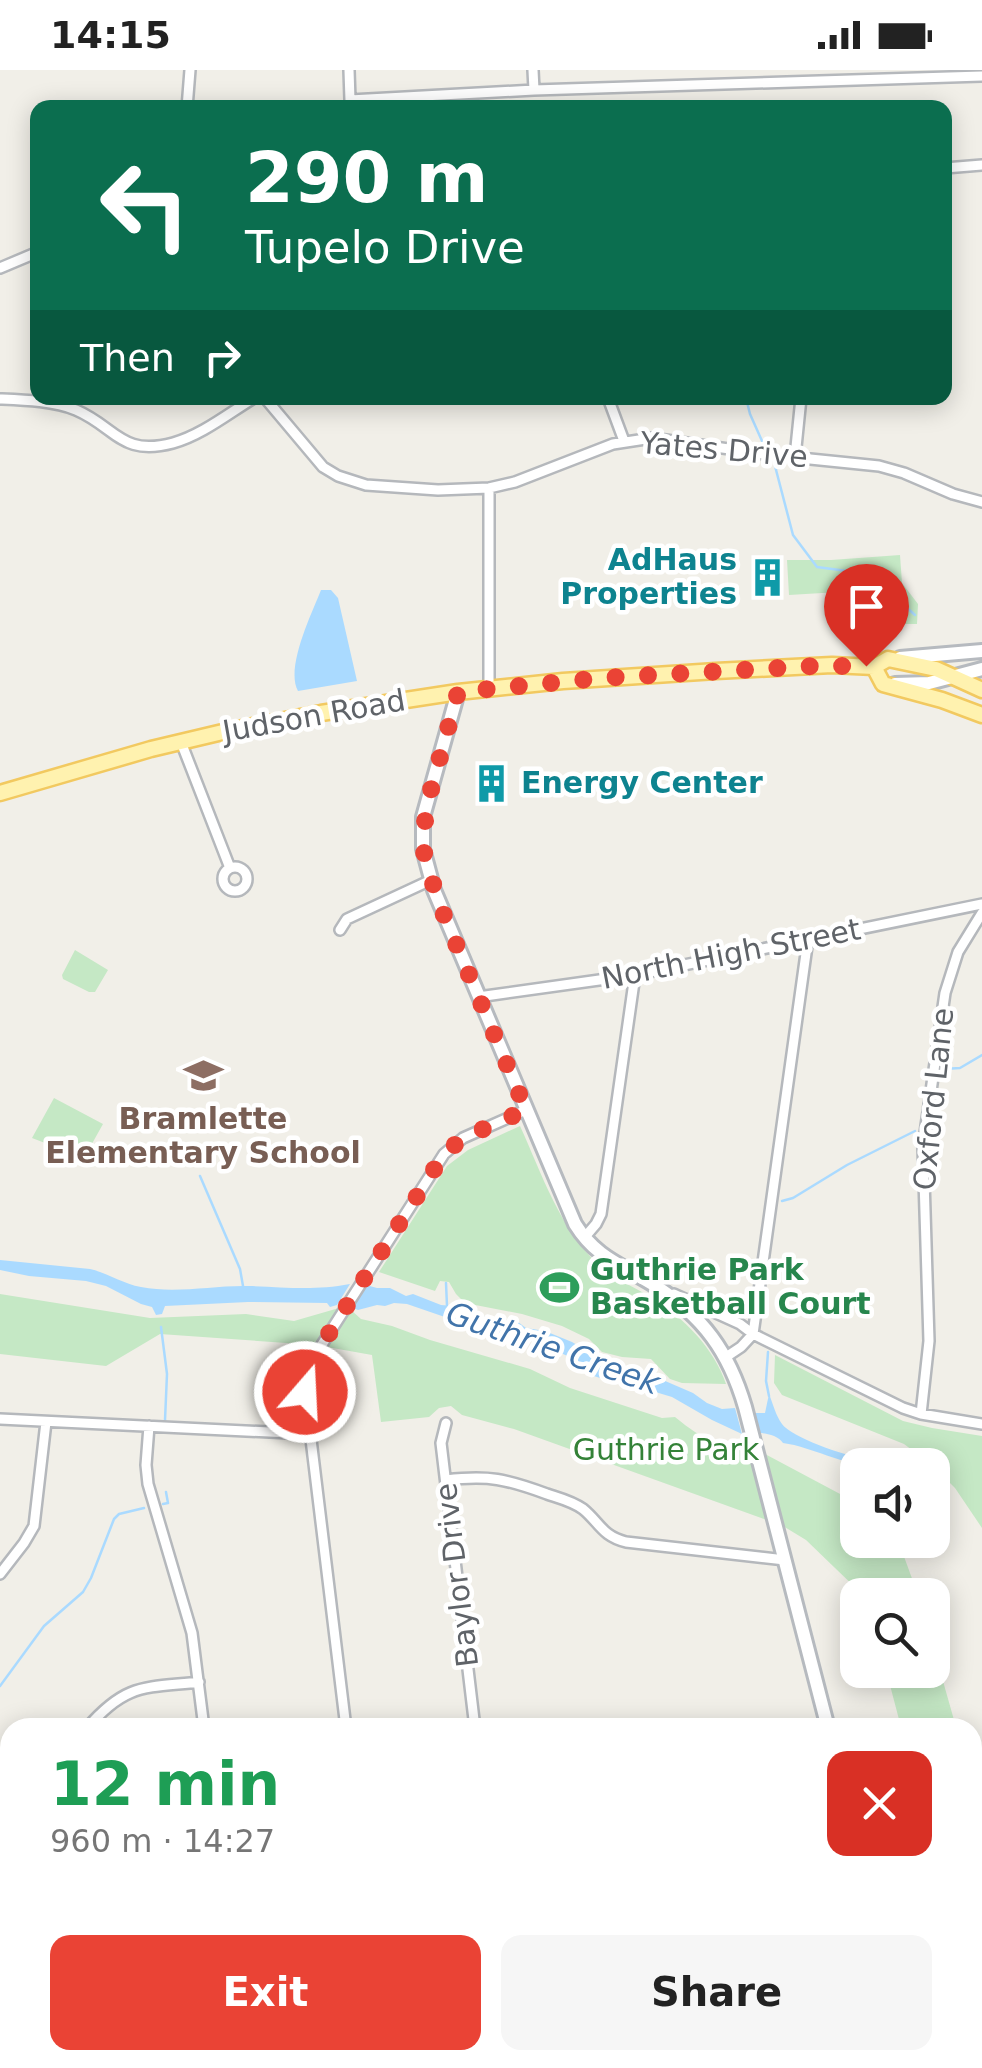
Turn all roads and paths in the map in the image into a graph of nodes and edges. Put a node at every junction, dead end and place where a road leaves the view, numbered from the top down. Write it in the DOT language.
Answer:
graph roads {
  1 [pos="190,70"];
  2 [pos="350,70"];
  3 [pos="534,70"];
  4 [pos="732,70"];
  5 [pos="916,74"];
  6 [pos="982,76"];
  7 [pos="733,83"];
  8 [pos="534,90"];
  9 [pos="188,100"];
  10 [pos="982,165"];
  11 [pos="952,167"];
  12 [pos="30,255"];
  13 [pos="0,268"];
  14 [pos="0,399"];
  15 [pos="30,403"];
  16 [pos="47,405"];
  17 [pos="242,405"];
  18 [pos="271,405"];
  19 [pos="611,405"];
  20 [pos="800,405"];
  21 [pos="624,442"];
  22 [pos="795,458"];
  23 [pos="488,488"];
  24 [pos="982,502"];
  25 [pos="982,651"];
  26 [pos="881,664"];
  27 [pos="982,669"];
  28 [pos="958,677"];
  29 [pos="883,684"];
  30 [pos="489,688"];
  31 [pos="982,690"];
  32 [pos="458,692"];
  33 [pos="982,716"];
  34 [pos="181,742"];
  35 [pos="0,794"];
  36 [pos="230,868"];
  37 [pos="431,880"];
  38 [pos="982,904"];
  39 [pos="982,913"];
  40 [pos="340,930"];
  41 [pos="808,939"];
  42 [pos="635,975"];
  43 [pos="478,997"];
  44 [pos="526,1110"];
  45 [pos="584,1238"];
  46 [pos="654,1285"];
  47 [pos="753,1334"];
  48 [pos="726,1357"];
  49 [pos="921,1414"];
  50 [pos="0,1419"];
  51 [pos="46,1422"];
  52 [pos="446,1423"];
  53 [pos="982,1424"];
  54 [pos="149,1426"];
  55 [pos="310,1434"];
  56 [pos="446,1480"];
  57 [pos="785,1560"];
  58 [pos="0,1574"];
  59 [pos="199,1682"];
  60 [pos="96,1718"];
  61 [pos="203,1718"];
  62 [pos="345,1718"];
  63 [pos="475,1718"];
  64 [pos="825,1718"];
  1 -- 9 [label="street"];
  2 -- 8 [label="street"];
  3 -- 8 [label="street"];
  4 -- 7 [label="street"];
  5 -- 6 [label="street"];
  5 -- 7 [label="street"];
  7 -- 8 [label="street"];
  10 -- 11 [label="street"];
  12 -- 13 [label="street"];
  14 -- 15 [label="street"];
  16 -- 17 [label="street"];
  18 -- 23 [label="street, Yates Drive"];
  19 -- 21 [label="street"];
  20 -- 22 [label="street"];
  21 -- 22 [label="street, Yates Drive"];
  21 -- 23 [label="street, Yates Drive"];
  22 -- 24 [label="street, Yates Drive"];
  23 -- 30 [label="street"];
  25 -- 26 [label="street"];
  26 -- 28 [label="main road, Judson Road"];
  26 -- 29 [label="main road"];
  26 -- 30 [label="main road, Judson Road"];
  27 -- 28 [label="street"];
  28 -- 29 [label="street"];
  28 -- 31 [label="main road, Judson Road"];
  29 -- 33 [label="main road"];
  30 -- 32 [label="main road, Judson Road"];
  32 -- 34 [label="main road, Judson Road"];
  32 -- 37 [label="street"];
  34 -- 35 [label="main road, Judson Road"];
  34 -- 36 [label="street"];
  37 -- 40 [label="street"];
  37 -- 43 [label="street"];
  38 -- 41 [label="street, North High Street"];
  39 -- 49 [label="street, Oxford Lane"];
  41 -- 42 [label="street, North High Street"];
  41 -- 47 [label="street"];
  42 -- 43 [label="street, North High Street"];
  42 -- 45 [label="street"];
  43 -- 44 [label="street"];
  44 -- 45 [label="street"];
  44 -- 55 [label="street"];
  45 -- 46 [label="street"];
  46 -- 47 [label="street"];
  46 -- 48 [label="street"];
  47 -- 48 [label="street"];
  47 -- 49 [label="street"];
  48 -- 57 [label="street"];
  49 -- 53 [label="street"];
  50 -- 51 [label="street"];
  51 -- 54 [label="street"];
  51 -- 58 [label="street"];
  52 -- 56 [label="street, Baylor Drive"];
  54 -- 55 [label="street"];
  54 -- 59 [label="street"];
  55 -- 62 [label="street"];
  56 -- 57 [label="street"];
  56 -- 63 [label="street, Baylor Drive"];
  57 -- 64 [label="street"];
  59 -- 60 [label="street"];
  59 -- 61 [label="street"];
}
